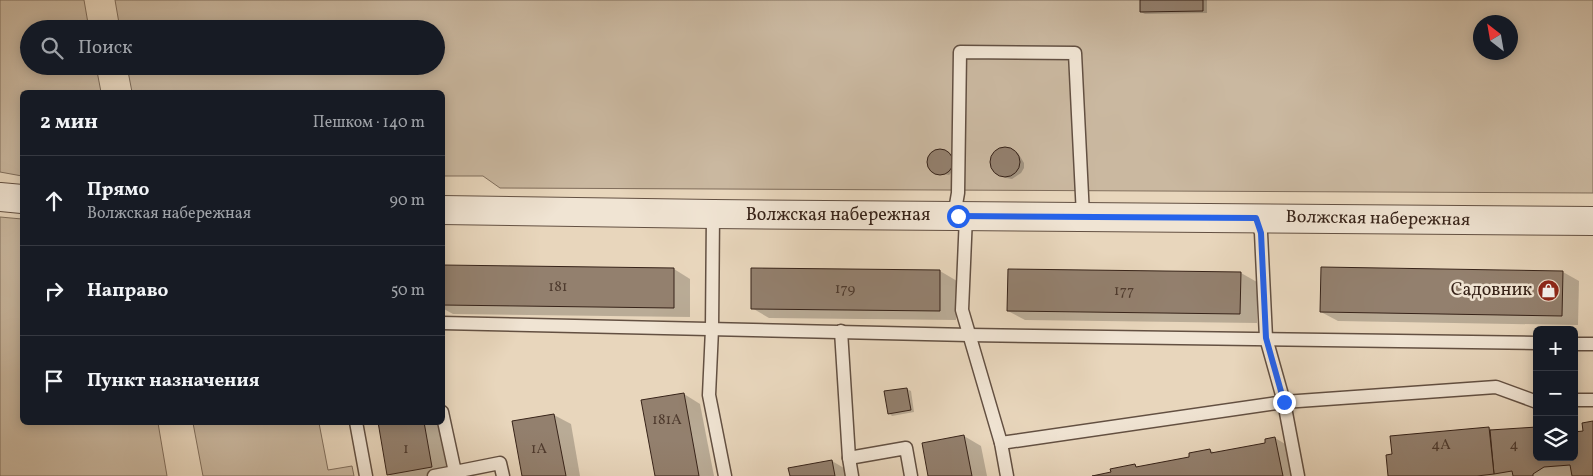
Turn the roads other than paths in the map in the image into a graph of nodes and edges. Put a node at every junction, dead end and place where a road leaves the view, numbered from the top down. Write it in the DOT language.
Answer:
graph roads {
  1 [pos="0,197"];
  2 [pos="20,199"];
  3 [pos="445,210"];
  4 [pos="713,214"];
  5 [pos="960,216"];
  6 [pos="1083,216"];
  7 [pos="1256,218"];
  8 [pos="1593,221"];
  9 [pos="445,323"];
  10 [pos="712,329"];
  11 [pos="840,332"];
  12 [pos="969,335"];
  13 [pos="1266,338"];
  14 [pos="1533,343"];
  15 [pos="1578,344"];
  16 [pos="1593,344"];
  17 [pos="1578,400"];
  18 [pos="1593,400"];
  19 [pos="1533,401"];
  20 [pos="1284,402"];
  21 [pos="357,425"];
  22 [pos="445,425"];
  23 [pos="1001,444"];
  24 [pos="849,458"];
  25 [pos="456,474"];
  26 [pos="366,476"];
  27 [pos="434,476"];
  28 [pos="503,476"];
  29 [pos="725,476"];
  30 [pos="852,476"];
  31 [pos="911,476"];
  32 [pos="1007,476"];
  33 [pos="1298,476"];
  1 -- 2 [label="street"];
  3 -- 4 [label="street, Волжская набережная"];
  4 -- 5 [label="street, Волжская набережная"];
  4 -- 10 [label="lane"];
  5 -- 6 [label="street, Волжская набережная"];
  5 -- 6 [label="lane"];
  5 -- 12 [label="lane"];
  6 -- 7 [label="street, Волжская набережная"];
  7 -- 8 [label="street, Волжская набережная"];
  7 -- 13 [label="lane"];
  9 -- 10 [label="lane"];
  10 -- 11 [label="lane"];
  10 -- 29 [label="lane"];
  11 -- 12 [label="lane"];
  11 -- 24 [label="lane"];
  12 -- 13 [label="lane"];
  12 -- 23 [label="lane"];
  13 -- 14 [label="lane"];
  13 -- 20 [label="lane"];
  15 -- 16 [label="lane"];
  17 -- 18 [label="lane"];
  19 -- 20 [label="lane"];
  20 -- 23 [label="lane"];
  20 -- 33 [label="lane"];
  21 -- 26 [label="lane"];
  22 -- 25 [label="lane"];
  23 -- 32 [label="lane"];
  24 -- 30 [label="lane"];
  24 -- 31 [label="lane"];
  25 -- 27 [label="lane"];
  25 -- 28 [label="lane"];
}
